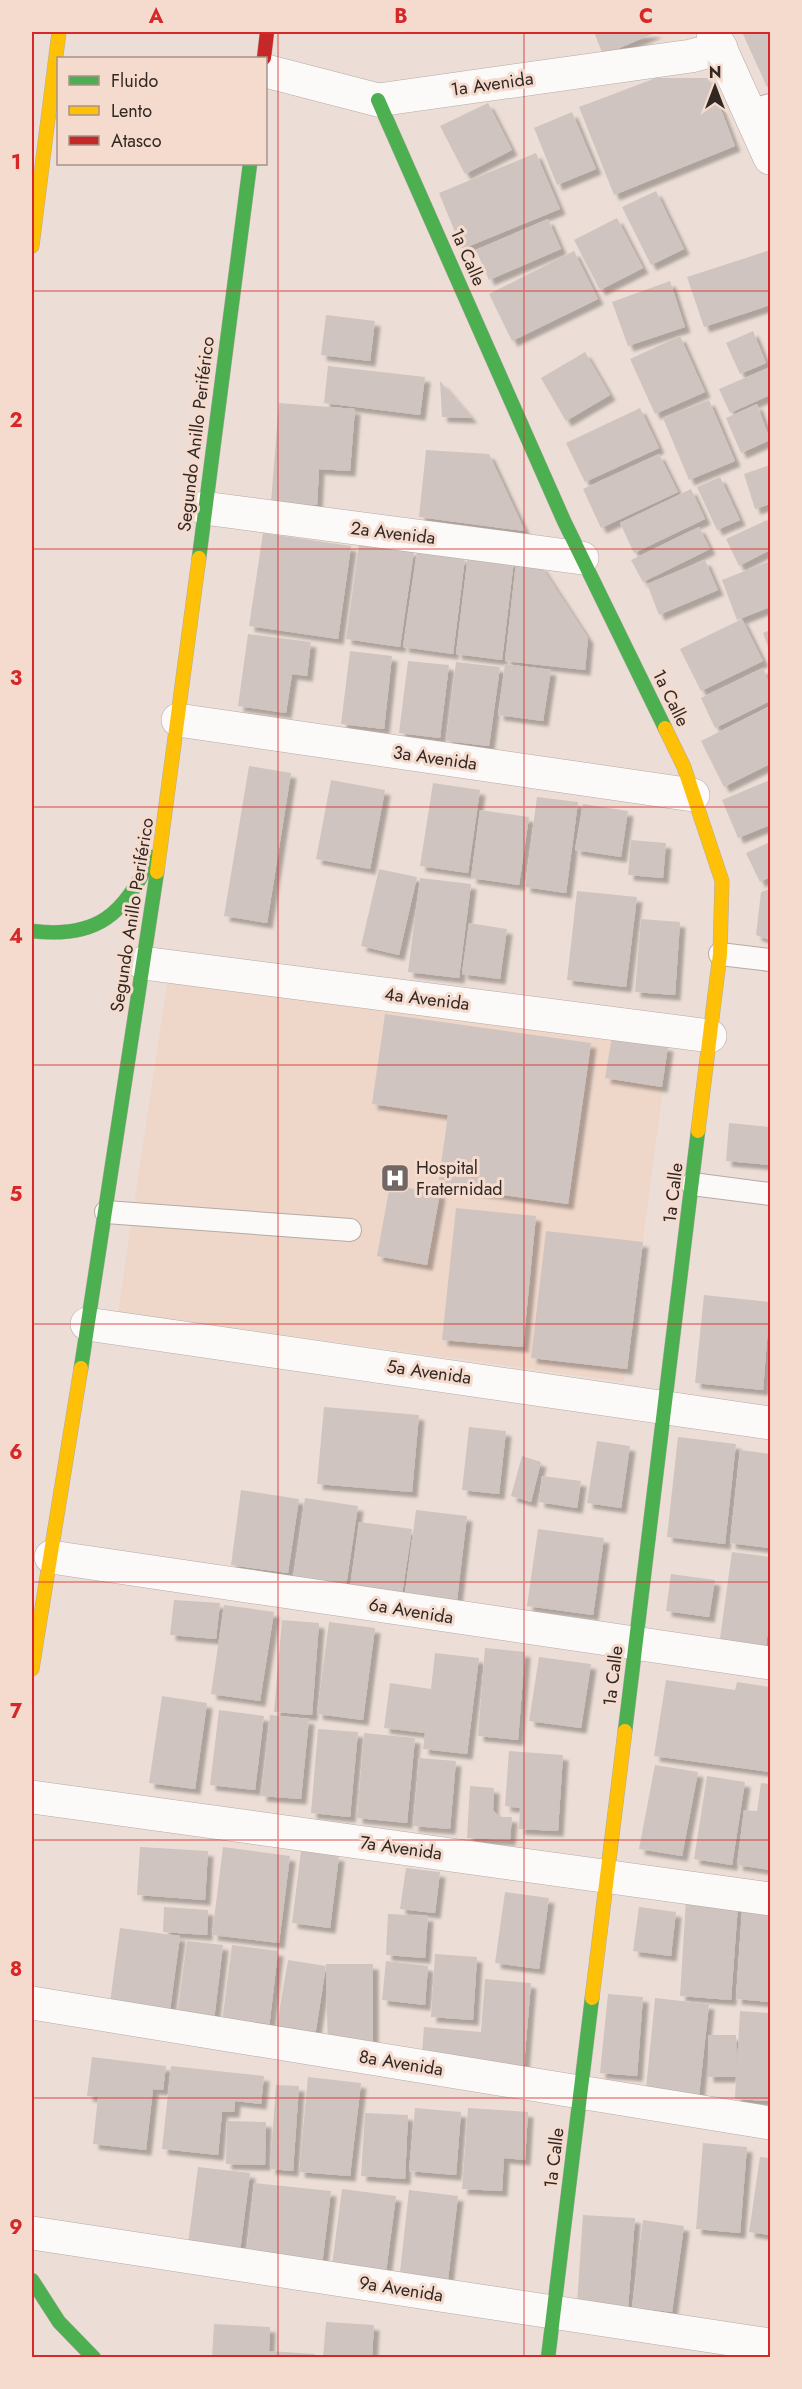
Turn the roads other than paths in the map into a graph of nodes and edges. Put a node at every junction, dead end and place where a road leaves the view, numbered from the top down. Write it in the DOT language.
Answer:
graph roads {
  1 [pos="59,32"];
  2 [pos="267,32"];
  3 [pos="717,40"];
  4 [pos="264,57"];
  5 [pos="267,71"];
  6 [pos="378,100"];
  7 [pos="760,108"];
  8 [pos="771,158"];
  9 [pos="250,165"];
  10 [pos="32,246"];
  11 [pos="204,508"];
  12 [pos="582,558"];
  13 [pos="178,720"];
  14 [pos="693,795"];
  15 [pos="164,824"];
  16 [pos="32,931"];
  17 [pos="720,954"];
  18 [pos="771,960"];
  19 [pos="143,963"];
  20 [pos="710,1035"];
  21 [pos="692,1184"];
  22 [pos="771,1194"];
  23 [pos="106,1212"];
  24 [pos="350,1230"];
  25 [pos="87,1323"];
  26 [pos="665,1406"];
  27 [pos="771,1423"];
  28 [pos="51,1557"];
  29 [pos="635,1645"];
  30 [pos="771,1663"];
  31 [pos="32,1669"];
  32 [pos="32,1797"];
  33 [pos="607,1876"];
  34 [pos="771,1899"];
  35 [pos="32,2003"];
  36 [pos="580,2092"];
  37 [pos="771,2123"];
  38 [pos="32,2233"];
  39 [pos="32,2280"];
  40 [pos="554,2312"];
  41 [pos="771,2345"];
  42 [pos="94,2358"];
  43 [pos="548,2358"];
  1 -- 10 [label="street"];
  2 -- 4 [label="street"];
  3 -- 6 [label="street, 1a Avenida"];
  3 -- 7 [label="street"];
  5 -- 6 [label="street, 1a Avenida"];
  6 -- 12 [label="street, 1a Calle"];
  7 -- 8 [label="street"];
  9 -- 11 [label="street, Segundo Anillo Periférico"];
  11 -- 12 [label="street, 2a Avenida"];
  11 -- 13 [label="street, Segundo Anillo Periférico"];
  12 -- 14 [label="street, 1a Calle"];
  13 -- 14 [label="street, 3a Avenida"];
  13 -- 15 [label="street, Segundo Anillo Periférico"];
  14 -- 17 [label="street, 1a Calle"];
  15 -- 16 [label="street"];
  15 -- 19 [label="street, Segundo Anillo Periférico"];
  17 -- 18 [label="lane"];
  17 -- 20 [label="street, 1a Calle"];
  19 -- 20 [label="street, 4a Avenida"];
  19 -- 23 [label="street, Segundo Anillo Periférico"];
  20 -- 21 [label="street, 1a Calle"];
  21 -- 22 [label="lane"];
  21 -- 26 [label="street, 1a Calle"];
  23 -- 24 [label="lane"];
  23 -- 25 [label="street, Segundo Anillo Periférico"];
  25 -- 26 [label="street, 5a Avenida"];
  25 -- 28 [label="street, Segundo Anillo Periférico"];
  26 -- 27 [label="street, 5a Avenida"];
  26 -- 29 [label="street, 1a Calle"];
  28 -- 29 [label="street, 6a Avenida"];
  28 -- 31 [label="street, Segundo Anillo Periférico"];
  29 -- 30 [label="street, 6a Avenida"];
  29 -- 33 [label="street, 1a Calle"];
  32 -- 33 [label="street, 7a Avenida"];
  33 -- 34 [label="street, 7a Avenida"];
  33 -- 36 [label="street, 1a Calle"];
  35 -- 36 [label="street, 8a Avenida"];
  36 -- 37 [label="street, 8a Avenida"];
  36 -- 40 [label="street, 1a Calle"];
  38 -- 40 [label="street, 9a Avenida"];
  39 -- 42 [label="street"];
  40 -- 41 [label="street, 9a Avenida"];
  40 -- 43 [label="street, 1a Calle"];
}
